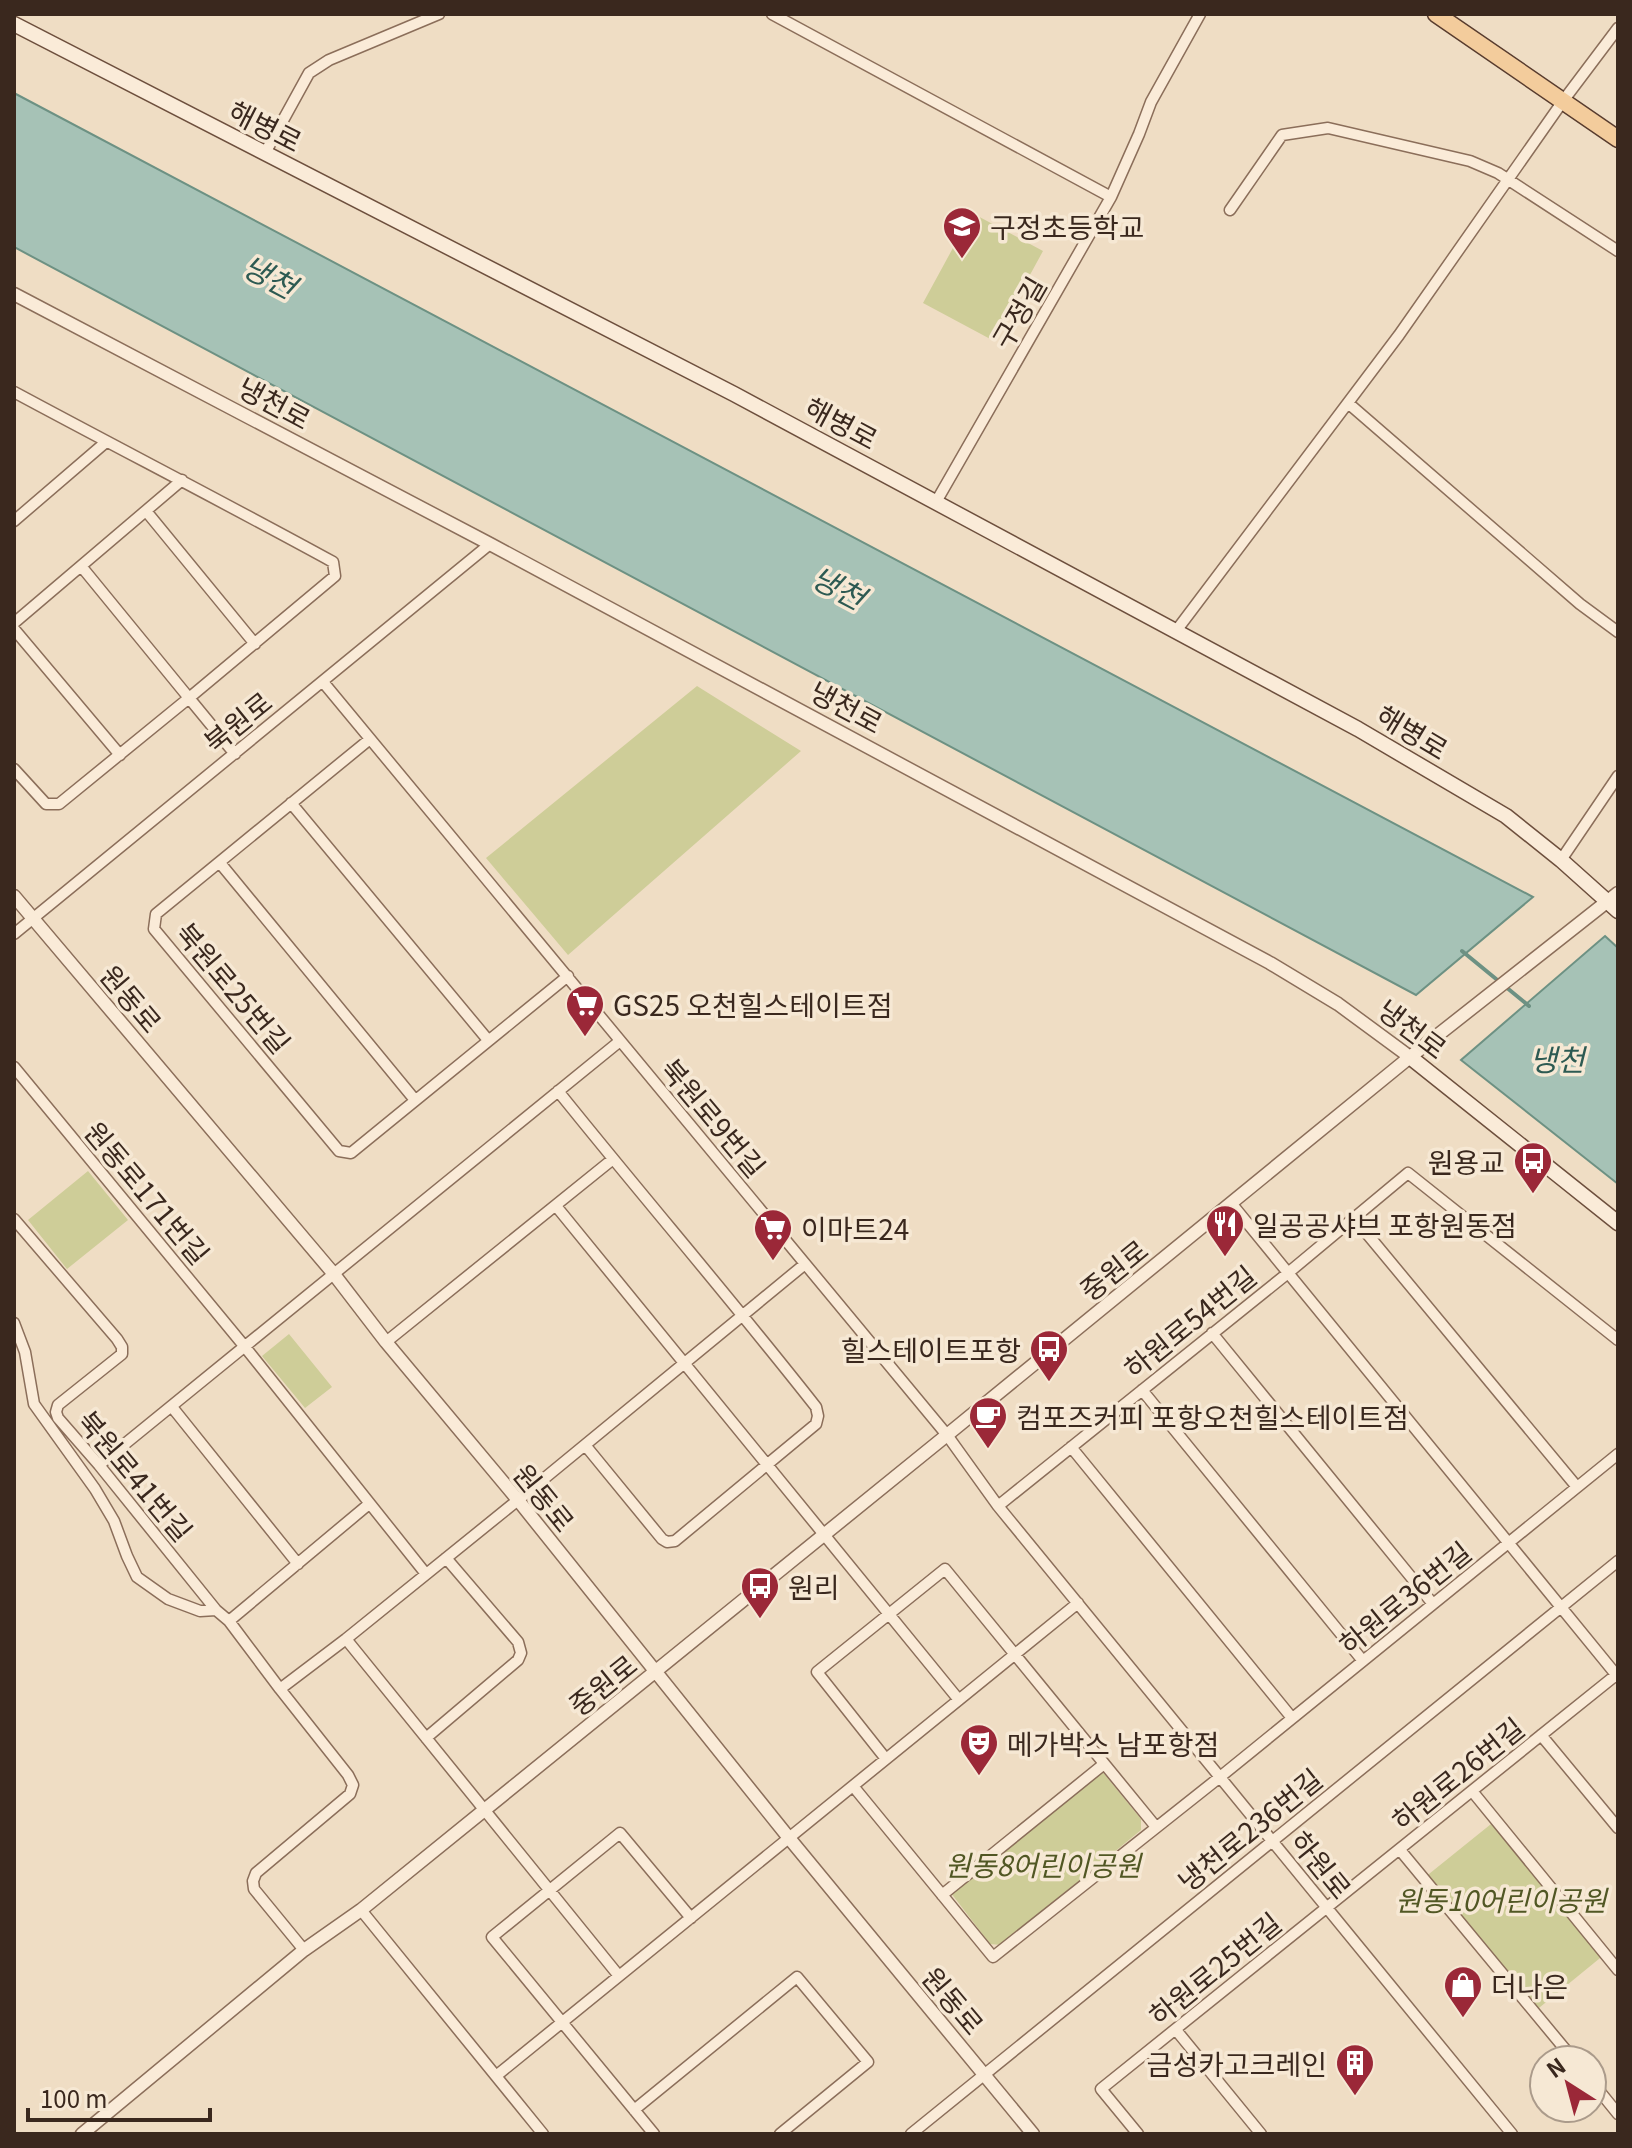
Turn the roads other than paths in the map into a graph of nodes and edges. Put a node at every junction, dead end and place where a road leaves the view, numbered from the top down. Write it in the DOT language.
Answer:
graph roads {
  1 [pos="439,14"];
  2 [pos="772,14"];
  3 [pos="1200,14"];
  4 [pos="1436,14"];
  5 [pos="14,24"];
  6 [pos="1618,28"];
  7 [pos="1563,101"];
  8 [pos="1618,139"];
  9 [pos="265,153"];
  10 [pos="1508,180"];
  11 [pos="1111,197"];
  12 [pos="1230,210"];
  13 [pos="1618,251"];
  14 [pos="14,294"];
  15 [pos="14,392"];
  16 [pos="1348,403"];
  17 [pos="106,442"];
  18 [pos="182,480"];
  19 [pos="936,502"];
  20 [pos="146,511"];
  21 [pos="14,521"];
  22 [pos="490,544"];
  23 [pos="81,566"];
  24 [pos="14,623"];
  25 [pos="14,629"];
  26 [pos="1176,631"];
  27 [pos="1618,632"];
  28 [pos="255,644"];
  29 [pos="323,682"];
  30 [pos="189,698"];
  31 [pos="370,739"];
  32 [pos="235,754"];
  33 [pos="120,755"];
  34 [pos="14,769"];
  35 [pos="1618,776"];
  36 [pos="291,803"];
  37 [pos="1561,860"];
  38 [pos="220,863"];
  39 [pos="14,896"];
  40 [pos="1612,897"];
  41 [pos="1618,911"];
  42 [pos="33,919"];
  43 [pos="14,934"];
  44 [pos="568,976"];
  45 [pos="488,1040"];
  46 [pos="620,1041"];
  47 [pos="1410,1057"];
  48 [pos="14,1067"];
  49 [pos="558,1091"];
  50 [pos="415,1100"];
  51 [pos="613,1159"];
  52 [pos="1231,1203"];
  53 [pos="556,1206"];
  54 [pos="1354,1218"];
  55 [pos="14,1219"];
  56 [pos="1618,1223"];
  57 [pos="805,1264"];
  58 [pos="333,1273"];
  59 [pos="1288,1273"];
  60 [pos="744,1315"];
  61 [pos="14,1323"];
  62 [pos="1212,1333"];
  63 [pos="1618,1340"];
  64 [pos="386,1342"];
  65 [pos="245,1347"];
  66 [pos="686,1362"];
  67 [pos="1142,1390"];
  68 [pos="172,1407"];
  69 [pos="947,1435"];
  70 [pos="585,1445"];
  71 [pos="1071,1447"];
  72 [pos="1618,1454"];
  73 [pos="768,1464"];
  74 [pos="99,1465"];
  75 [pos="1577,1487"];
  76 [pos="518,1500"];
  77 [pos="369,1504"];
  78 [pos="998,1506"];
  79 [pos="825,1534"];
  80 [pos="1509,1543"];
  81 [pos="446,1558"];
  82 [pos="1618,1561"];
  83 [pos="298,1564"];
  84 [pos="426,1574"];
  85 [pos="1078,1603"];
  86 [pos="1433,1604"];
  87 [pos="1562,1608"];
  88 [pos="216,1610"];
  89 [pos="890,1614"];
  90 [pos="229,1621"];
  91 [pos="346,1639"];
  92 [pos="1015,1655"];
  93 [pos="1363,1661"];
  94 [pos="654,1672"];
  95 [pos="1617,1676"];
  96 [pos="280,1689"];
  97 [pos="959,1700"];
  98 [pos="1292,1718"];
  99 [pos="1541,1735"];
  100 [pos="426,1738"];
  101 [pos="886,1759"];
  102 [pos="1104,1764"];
  103 [pos="1220,1777"];
  104 [pos="853,1786"];
  105 [pos="1472,1791"];
  106 [pos="484,1810"];
  107 [pos="1156,1827"];
  108 [pos="1618,1828"];
  109 [pos="789,1838"];
  110 [pos="1273,1841"];
  111 [pos="1400,1850"];
  112 [pos="549,1890"];
  113 [pos="942,1895"];
  114 [pos="1328,1909"];
  115 [pos="361,1910"];
  116 [pos="691,1918"];
  117 [pos="304,1950"];
  118 [pos="1618,1970"];
  119 [pos="619,1976"];
  120 [pos="562,2023"];
  121 [pos="1176,2030"];
  122 [pos="1561,2044"];
  123 [pos="984,2074"];
  124 [pos="496,2076"];
  125 [pos="634,2110"];
  126 [pos="82,2134"];
  127 [pos="543,2134"];
  128 [pos="654,2134"];
  129 [pos="780,2134"];
  130 [pos="911,2134"];
  131 [pos="1033,2134"];
  132 [pos="1138,2134"];
  133 [pos="1261,2134"];
  134 [pos="1512,2134"];
  1 -- 9 [label="street"];
  2 -- 11 [label="street"];
  3 -- 11 [label="street, 구정길"];
  4 -- 7 [label="main road"];
  5 -- 9 [label="main road, 해병로"];
  6 -- 7 [label="street"];
  7 -- 8 [label="main road"];
  7 -- 10 [label="street"];
  9 -- 19 [label="main road, 해병로"];
  10 -- 12 [label="street"];
  10 -- 13 [label="street"];
  10 -- 16 [label="street"];
  11 -- 19 [label="street, 구정길"];
  14 -- 22 [label="street, 냉천로"];
  15 -- 17 [label="street"];
  16 -- 26 [label="street"];
  16 -- 27 [label="street"];
  17 -- 18 [label="street"];
  17 -- 21 [label="street"];
  18 -- 20 [label="street"];
  18 -- 28 [label="street"];
  19 -- 26 [label="main road, 해병로"];
  20 -- 23 [label="street"];
  20 -- 28 [label="street"];
  22 -- 29 [label="street, 북원로"];
  22 -- 47 [label="street, 냉천로"];
  23 -- 24 [label="street"];
  23 -- 30 [label="street"];
  25 -- 33 [label="street"];
  26 -- 37 [label="main road, 해병로"];
  28 -- 30 [label="street"];
  29 -- 31 [label="street, 북원로9번길"];
  29 -- 32 [label="street, 북원로"];
  30 -- 32 [label="street"];
  30 -- 33 [label="street"];
  31 -- 36 [label="street, 북원로25번길"];
  31 -- 44 [label="street, 북원로9번길"];
  32 -- 42 [label="street, 북원로"];
  33 -- 34 [label="street"];
  35 -- 37 [label="street"];
  36 -- 38 [label="street, 북원로25번길"];
  36 -- 45 [label="street"];
  37 -- 40 [label="main road, 해병로"];
  38 -- 50 [label="street"];
  38 -- 50 [label="street, 북원로25번길"];
  39 -- 42 [label="street, 원동로"];
  40 -- 41 [label="main road, 해병로"];
  40 -- 47 [label="street, 중원로"];
  42 -- 43 [label="street, 북원로"];
  42 -- 58 [label="street, 원동로"];
  44 -- 45 [label="street"];
  44 -- 46 [label="street, 북원로9번길"];
  45 -- 50 [label="street"];
  46 -- 49 [label="street"];
  46 -- 57 [label="street, 북원로9번길"];
  47 -- 52 [label="street, 중원로"];
  47 -- 56 [label="main road, 냉천로"];
  48 -- 65 [label="street, 원동로171번길"];
  49 -- 51 [label="street"];
  49 -- 58 [label="street"];
  51 -- 53 [label="street"];
  51 -- 60 [label="street"];
  52 -- 59 [label="street"];
  52 -- 69 [label="street, 중원로"];
  53 -- 64 [label="street"];
  53 -- 66 [label="street"];
  54 -- 59 [label="street, 하원로54번길"];
  54 -- 63 [label="street, 하원로54번길"];
  54 -- 75 [label="street"];
  55 -- 74 [label="street, 북원로41번길"];
  57 -- 60 [label="street"];
  57 -- 69 [label="street, 북원로9번길"];
  58 -- 64 [label="street, 원동로"];
  58 -- 65 [label="street"];
  59 -- 62 [label="street, 하원로54번길"];
  59 -- 80 [label="street"];
  60 -- 66 [label="street"];
  60 -- 73 [label="street"];
  61 -- 88 [label="street"];
  62 -- 67 [label="street, 하원로54번길"];
  62 -- 86 [label="street"];
  64 -- 76 [label="street, 원동로"];
  65 -- 68 [label="street"];
  65 -- 77 [label="street, 원동로171번길"];
  66 -- 70 [label="street"];
  66 -- 73 [label="street"];
  67 -- 71 [label="street, 하원로54번길"];
  67 -- 93 [label="street"];
  68 -- 74 [label="street"];
  68 -- 83 [label="street"];
  69 -- 78 [label="street, 하원로"];
  69 -- 79 [label="street, 중원로"];
  70 -- 73 [label="street"];
  70 -- 76 [label="street"];
  71 -- 78 [label="street, 하원로54번길"];
  71 -- 98 [label="street"];
  72 -- 75 [label="street, 하원로36번길"];
  73 -- 79 [label="street"];
  74 -- 88 [label="street, 북원로41번길"];
  75 -- 80 [label="street, 하원로36번길"];
  76 -- 81 [label="street"];
  76 -- 94 [label="street, 원동로"];
  77 -- 83 [label="street"];
  77 -- 84 [label="street, 원동로171번길"];
  78 -- 85 [label="street, 하원로"];
  79 -- 89 [label="street"];
  79 -- 94 [label="street, 중원로"];
  80 -- 86 [label="street, 하원로36번길"];
  80 -- 87 [label="street"];
  81 -- 84 [label="street"];
  81 -- 100 [label="street"];
  82 -- 87 [label="street, 냉천로236번길"];
  83 -- 90 [label="street"];
  84 -- 91 [label="street"];
  85 -- 92 [label="street"];
  85 -- 103 [label="street, 하원로"];
  86 -- 93 [label="street, 하원로36번길"];
  87 -- 95 [label="street"];
  87 -- 110 [label="street, 냉천로236번길"];
  88 -- 90 [label="street, 북원로41번길"];
  89 -- 92 [label="street"];
  89 -- 97 [label="street"];
  89 -- 101 [label="street"];
  90 -- 96 [label="street, 북원로41번길"];
  91 -- 96 [label="street"];
  91 -- 100 [label="street"];
  92 -- 97 [label="street"];
  92 -- 102 [label="street"];
  93 -- 98 [label="street, 하원로36번길"];
  94 -- 106 [label="street, 중원로"];
  94 -- 109 [label="street, 원동로"];
  95 -- 99 [label="street, 하원로26번길"];
  96 -- 117 [label="street, 북원로41번길"];
  97 -- 101 [label="street"];
  98 -- 103 [label="street, 하원로36번길"];
  99 -- 105 [label="street, 하원로26번길"];
  99 -- 108 [label="street"];
  100 -- 106 [label="street"];
  101 -- 104 [label="street"];
  102 -- 107 [label="street"];
  102 -- 113 [label="street"];
  103 -- 107 [label="street, 하원로36번길"];
  103 -- 110 [label="street, 하원로"];
  104 -- 109 [label="street"];
  104 -- 113 [label="street"];
  105 -- 111 [label="street, 하원로26번길"];
  105 -- 118 [label="street"];
  106 -- 112 [label="street"];
  106 -- 115 [label="street, 중원로"];
  107 -- 113 [label="street, 하원로36번길"];
  109 -- 116 [label="street"];
  109 -- 123 [label="street, 원동로"];
  110 -- 114 [label="street, 하원로"];
  110 -- 123 [label="street, 냉천로236번길"];
  111 -- 114 [label="street, 하원로26번길"];
  111 -- 122 [label="street"];
  112 -- 116 [label="street"];
  112 -- 119 [label="street"];
  112 -- 120 [label="street"];
  114 -- 121 [label="street, 하원로25번길"];
  114 -- 134 [label="street, 하원로"];
  115 -- 117 [label="street, 중원로"];
  115 -- 124 [label="street"];
  116 -- 119 [label="street"];
  117 -- 126 [label="street, 중원로"];
  119 -- 120 [label="street"];
  120 -- 124 [label="street"];
  120 -- 125 [label="street"];
  121 -- 132 [label="street, 하원로25번길"];
  121 -- 133 [label="street"];
  123 -- 130 [label="street, 냉천로236번길"];
  123 -- 131 [label="street, 원동로"];
  124 -- 127 [label="street"];
  125 -- 128 [label="street"];
  125 -- 129 [label="street"];
}
